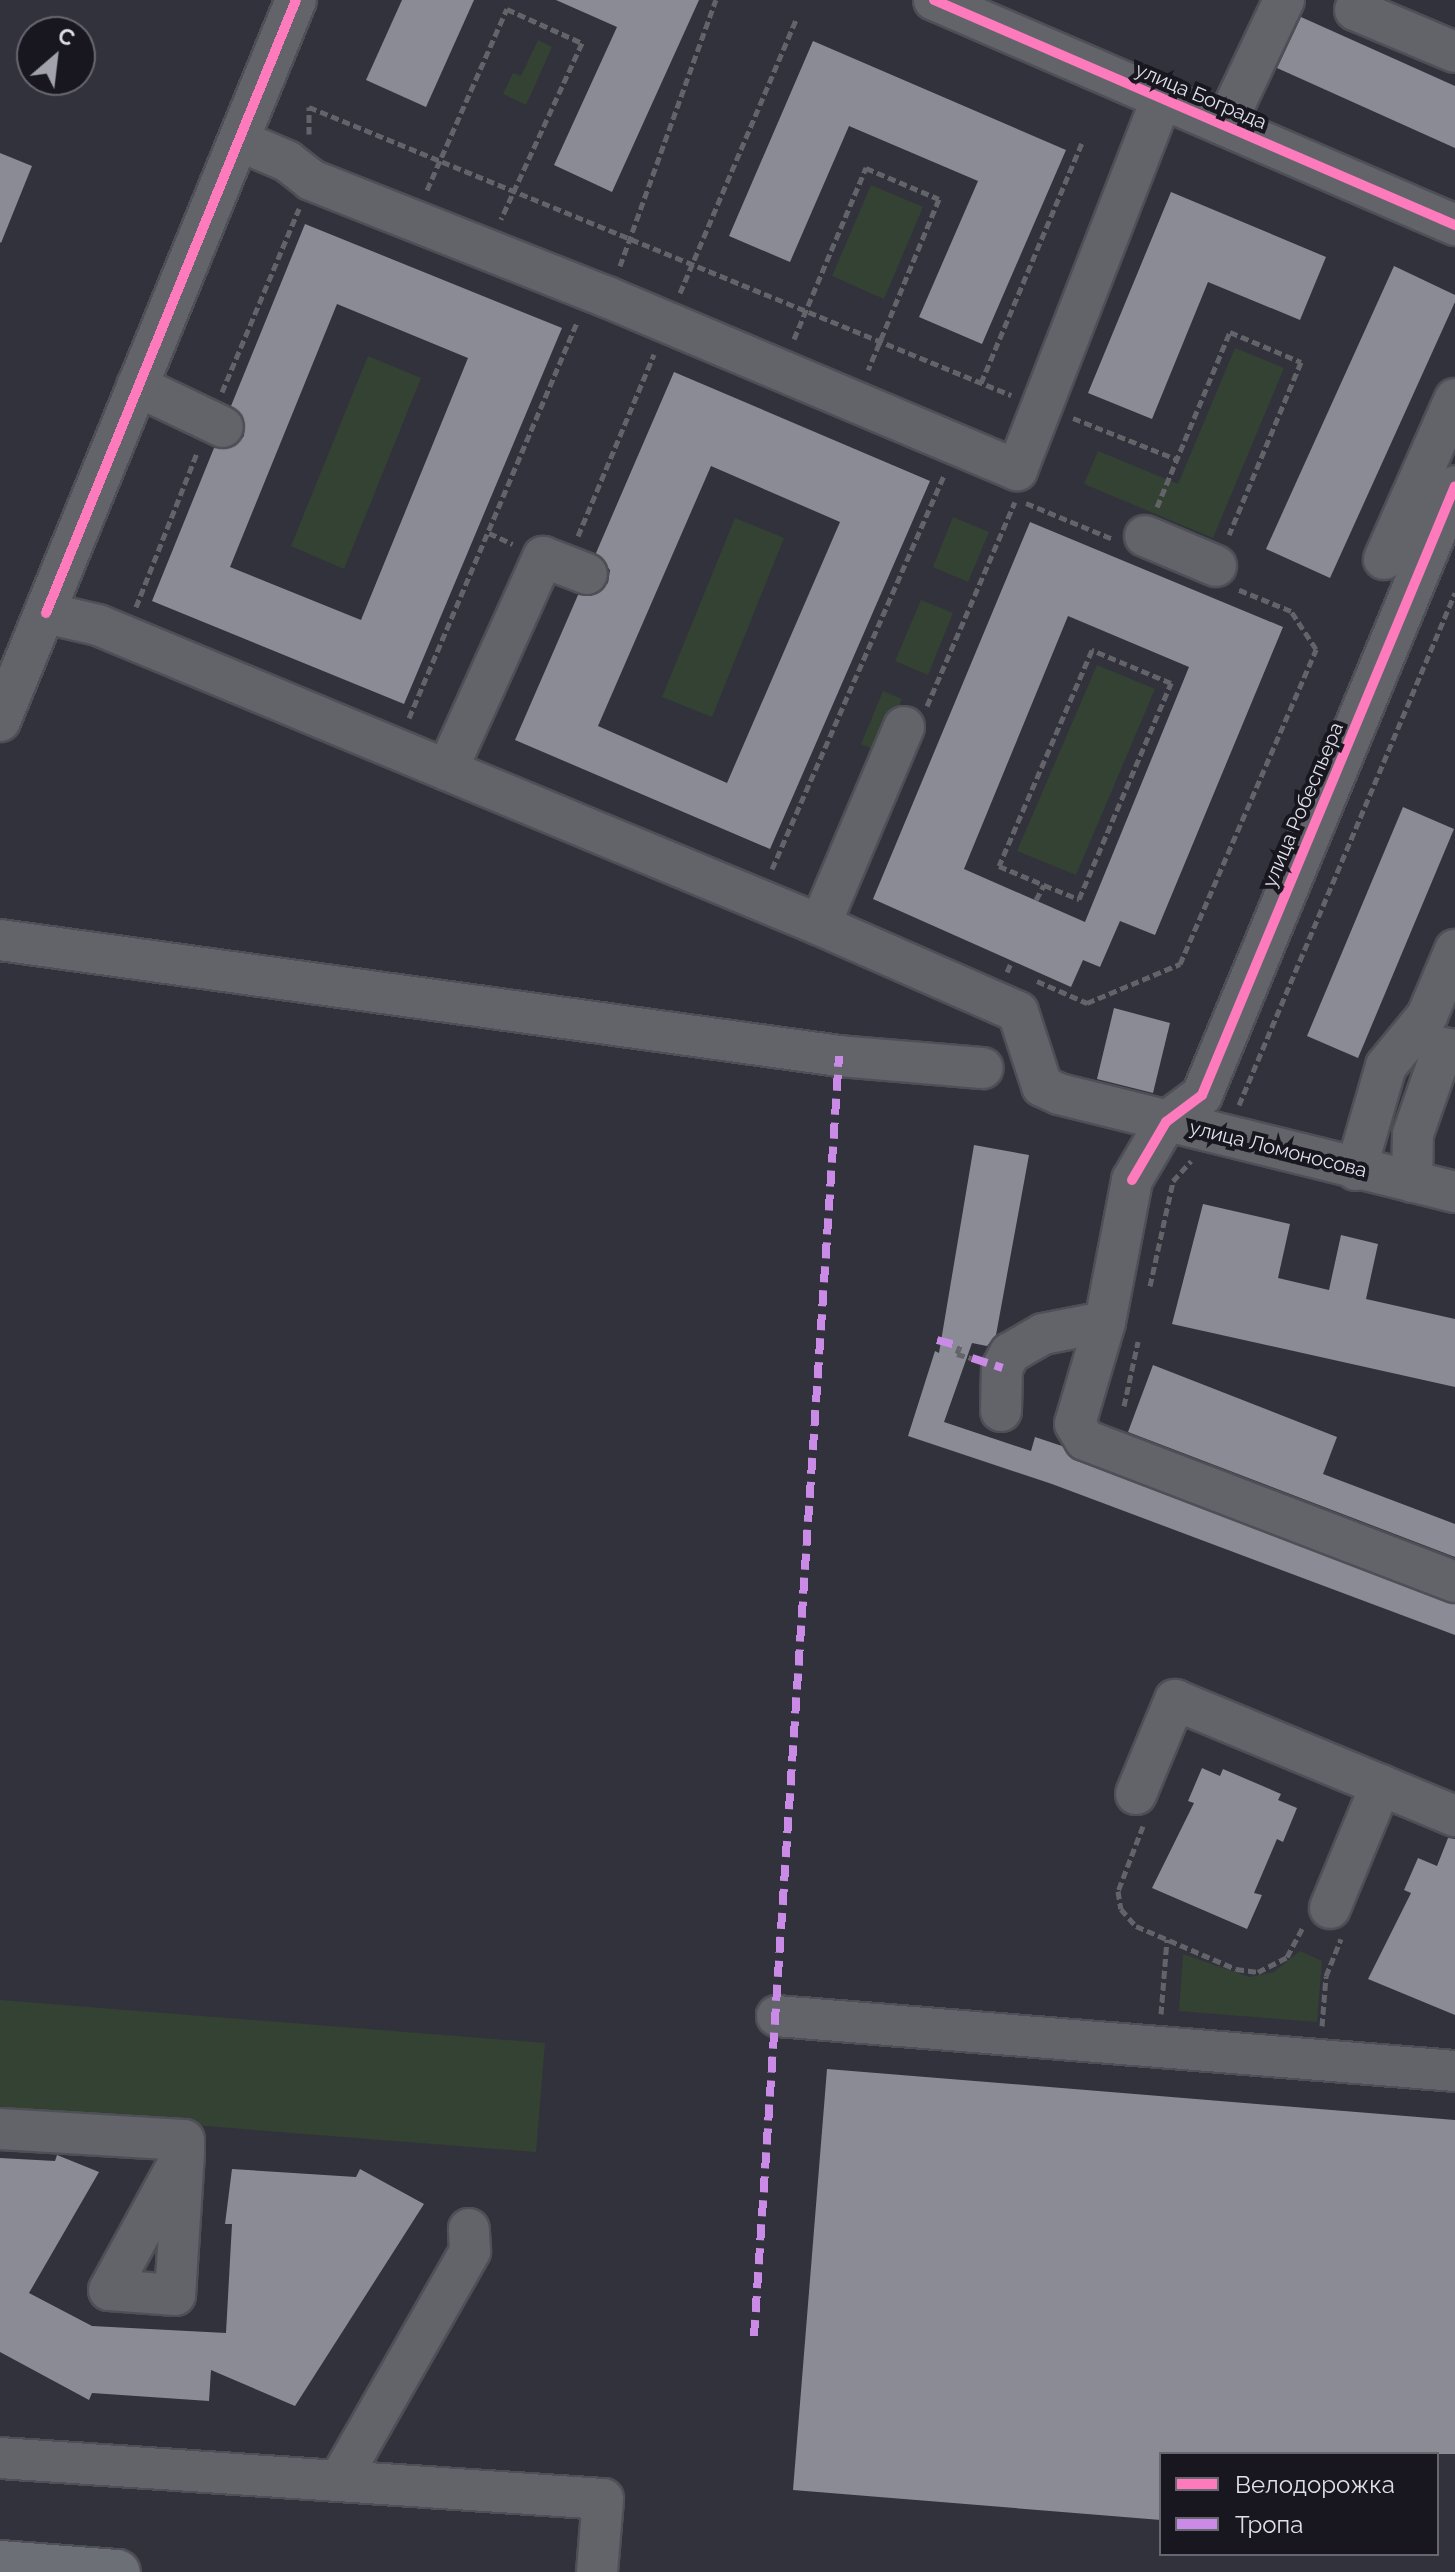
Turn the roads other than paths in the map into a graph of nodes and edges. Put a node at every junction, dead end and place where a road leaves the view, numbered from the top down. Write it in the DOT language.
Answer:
graph roads {
  1 [pos="296,0"];
  2 [pos="934,0"];
  3 [pos="1284,0"];
  4 [pos="1355,10"];
  5 [pos="1455,52"];
  6 [pos="1162,99"];
  7 [pos="1225,125"];
  8 [pos="240,141"];
  9 [pos="1455,225"];
  10 [pos="137,386"];
  11 [pos="1455,399"];
  12 [pos="217,423"];
  13 [pos="1455,486"];
  14 [pos="1145,536"];
  15 [pos="1443,548"];
  16 [pos="1384,559"];
  17 [pos="1216,566"];
  18 [pos="587,574"];
  19 [pos="46,613"];
  20 [pos="0,721"];
  21 [pos="914,721"];
  22 [pos="447,770"];
  23 [pos="820,925"];
  24 [pos="0,940"];
  25 [pos="1455,950"];
  26 [pos="1455,1050"];
  27 [pos="983,1068"];
  28 [pos="1166,1122"];
  29 [pos="1356,1170"];
  30 [pos="1412,1182"];
  31 [pos="1455,1192"];
  32 [pos="1105,1322"];
  33 [pos="1001,1411"];
  34 [pos="1455,1582"];
  35 [pos="1381,1785"];
  36 [pos="1136,1794"];
  37 [pos="1455,1816"];
  38 [pos="1330,1908"];
  39 [pos="777,2016"];
  40 [pos="1455,2071"];
  41 [pos="0,2129"];
  42 [pos="184,2153"];
  43 [pos="469,2229"];
  44 [pos="0,2458"];
  45 [pos="339,2481"];
  46 [pos="0,2563"];
  47 [pos="118,2572"];
  48 [pos="597,2572"];
  1 -- 8 [label="street"];
  2 -- 6 [label="street, улица Бограда"];
  3 -- 7 [label="street"];
  4 -- 5 [label="street"];
  6 -- 7 [label="street, улица Бограда"];
  6 -- 8 [label="street"];
  7 -- 9 [label="street, улица Бограда"];
  8 -- 10 [label="street"];
  10 -- 12 [label="street"];
  10 -- 19 [label="street"];
  11 -- 16 [label="street"];
  13 -- 15 [label="street, улица Робеспьера"];
  14 -- 17 [label="street"];
  15 -- 28 [label="street, улица Робеспьера"];
  18 -- 22 [label="street"];
  19 -- 20 [label="street"];
  19 -- 22 [label="street"];
  21 -- 23 [label="street"];
  22 -- 23 [label="street"];
  23 -- 28 [label="street"];
  24 -- 27 [label="street"];
  25 -- 29 [label="street"];
  26 -- 30 [label="street"];
  28 -- 29 [label="street, улица Ломоносова"];
  28 -- 32 [label="street, улица Ломоносова"];
  29 -- 30 [label="street, улица Ломоносова"];
  30 -- 31 [label="street, улица Ломоносова"];
  32 -- 33 [label="street"];
  32 -- 34 [label="street, улица Ломоносова"];
  35 -- 36 [label="street"];
  35 -- 37 [label="street"];
  35 -- 38 [label="street"];
  39 -- 40 [label="street"];
  41 -- 42 [label="street"];
  43 -- 45 [label="street"];
  44 -- 45 [label="street"];
  45 -- 48 [label="street"];
  46 -- 47 [label="main road"];
}
